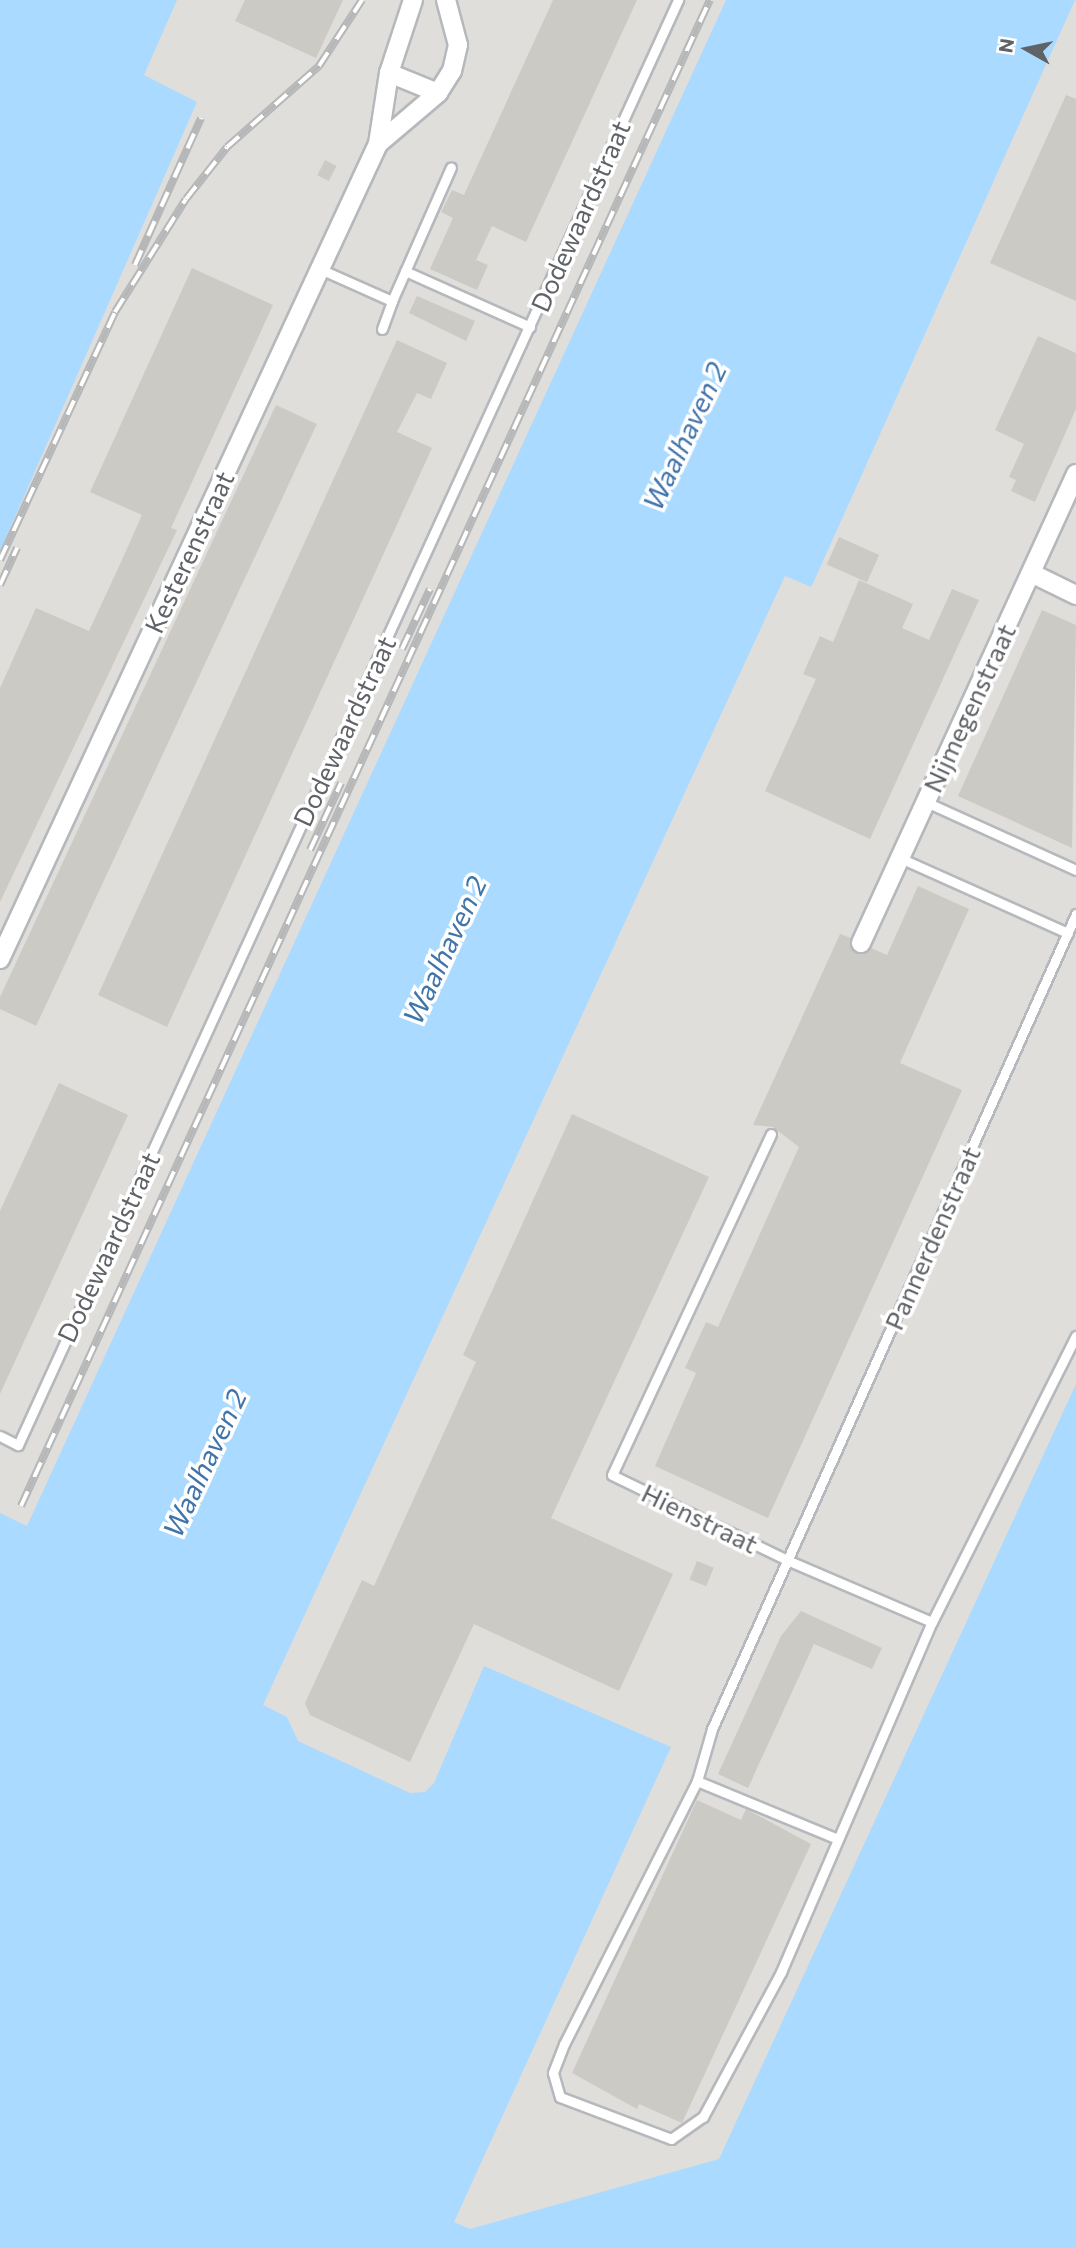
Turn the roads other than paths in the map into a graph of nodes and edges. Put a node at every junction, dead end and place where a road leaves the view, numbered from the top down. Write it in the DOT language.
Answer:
graph roads {
  1 [pos="413,0"];
  2 [pos="446,0"];
  3 [pos="678,0"];
  4 [pos="388,73"];
  5 [pos="438,93"];
  6 [pos="378,144"];
  7 [pos="451,167"];
  8 [pos="320,268"];
  9 [pos="405,271"];
  10 [pos="392,301"];
  11 [pos="530,327"];
  12 [pos="382,329"];
  13 [pos="1076,474"];
  14 [pos="1031,573"];
  15 [pos="1076,595"];
  16 [pos="926,802"];
  17 [pos="900,858"];
  18 [pos="1076,870"];
  19 [pos="1076,914"];
  20 [pos="1068,933"];
  21 [pos="861,943"];
  22 [pos="0,960"];
  23 [pos="771,1134"];
  24 [pos="1076,1336"];
  25 [pos="0,1436"];
  26 [pos="789,1561"];
  27 [pos="932,1622"];
  28 [pos="697,1781"];
  29 [pos="838,1839"];
  1 -- 4 [label="street, Kesterenstraat"];
  2 -- 5 [label="street, Kesterenstraat"];
  3 -- 11 [label="lane, Dodewaardstraat"];
  4 -- 5 [label="street"];
  4 -- 6 [label="street, Kesterenstraat"];
  5 -- 6 [label="street, Kesterenstraat"];
  6 -- 8 [label="street, Kesterenstraat"];
  7 -- 9 [label="lane"];
  8 -- 10 [label="lane"];
  8 -- 22 [label="street, Kesterenstraat"];
  9 -- 10 [label="lane"];
  9 -- 11 [label="lane"];
  10 -- 12 [label="lane"];
  11 -- 25 [label="lane, Dodewaardstraat"];
  13 -- 14 [label="street, Nijmegenstraat"];
  14 -- 15 [label="street"];
  14 -- 16 [label="street, Nijmegenstraat"];
  16 -- 17 [label="street, Nijmegenstraat"];
  16 -- 18 [label="lane"];
  17 -- 20 [label="lane"];
  17 -- 21 [label="street, Nijmegenstraat"];
  19 -- 20 [label="lane, Pannerdenstraat"];
  20 -- 26 [label="lane, Pannerdenstraat"];
  23 -- 26 [label="lane, Hienstraat"];
  24 -- 27 [label="lane"];
  26 -- 27 [label="lane, Hienstraat"];
  26 -- 28 [label="lane, Pannerdenstraat"];
  27 -- 29 [label="lane"];
  28 -- 29 [label="lane"];
  28 -- 29 [label="lane, Pannerdenstraat"];
}
